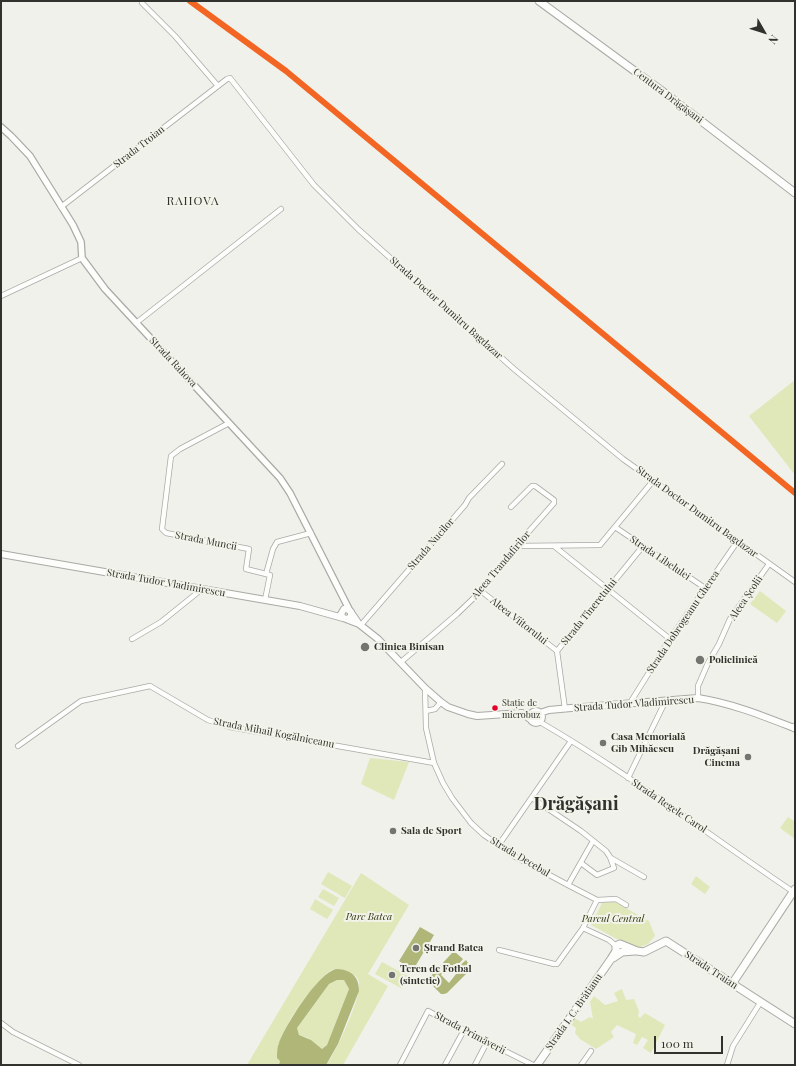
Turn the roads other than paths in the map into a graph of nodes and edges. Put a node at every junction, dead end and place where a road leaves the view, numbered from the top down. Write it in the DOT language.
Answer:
graph roads {
  1 [pos="539,1"];
  2 [pos="142,3"];
  3 [pos="218,86"];
  4 [pos="1,127"];
  5 [pos="795,192"];
  6 [pos="61,207"];
  7 [pos="281,209"];
  8 [pos="82,258"];
  9 [pos="1,296"];
  10 [pos="136,323"];
  11 [pos="229,423"];
  12 [pos="502,464"];
  13 [pos="654,481"];
  14 [pos="511,506"];
  15 [pos="615,527"];
  16 [pos="311,533"];
  17 [pos="737,542"];
  18 [pos="516,546"];
  19 [pos="554,546"];
  20 [pos="642,546"];
  21 [pos="1,554"];
  22 [pos="769,564"];
  23 [pos="266,574"];
  24 [pos="795,582"];
  25 [pos="705,588"];
  26 [pos="202,589"];
  27 [pos="608,589"];
  28 [pos="481,591"];
  29 [pos="265,600"];
  30 [pos="347,611"];
  31 [pos="330,613"];
  32 [pos="344,618"];
  33 [pos="360,625"];
  34 [pos="132,639"];
  35 [pos="670,639"];
  36 [pos="557,652"];
  37 [pos="401,662"];
  38 [pos="425,688"];
  39 [pos="698,698"];
  40 [pos="666,700"];
  41 [pos="441,702"];
  42 [pos="630,703"];
  43 [pos="565,709"];
  44 [pos="426,711"];
  45 [pos="532,712"];
  46 [pos="522,713"];
  47 [pos="540,713"];
  48 [pos="530,719"];
  49 [pos="540,722"];
  50 [pos="795,727"];
  51 [pos="571,741"];
  52 [pos="18,746"];
  53 [pos="434,763"];
  54 [pos="628,778"];
  55 [pos="532,798"];
  56 [pos="593,841"];
  57 [pos="498,846"];
  58 [pos="611,858"];
  59 [pos="581,863"];
  60 [pos="644,877"];
  61 [pos="568,885"];
  62 [pos="794,891"];
  63 [pos="597,900"];
  64 [pos="626,905"];
  65 [pos="583,928"];
  66 [pos="499,950"];
  67 [pos="620,950"];
  68 [pos="732,984"];
  69 [pos="760,1002"];
  70 [pos="1,1023"];
  71 [pos="795,1025"];
  72 [pos="464,1030"];
  73 [pos="487,1042"];
  74 [pos="591,1051"];
  75 [pos="79,1065"];
  76 [pos="400,1065"];
  77 [pos="446,1065"];
  78 [pos="475,1065"];
  79 [pos="533,1065"];
  80 [pos="537,1065"];
  81 [pos="580,1065"];
  82 [pos="727,1065"];
  1 -- 5 [label="main road, Centura Drăgășani"];
  2 -- 3 [label="street"];
  3 -- 6 [label="street, Strada Troian"];
  3 -- 13 [label="street, Strada Doctor Dumitru Bagdazar"];
  4 -- 6 [label="street, Strada Rahova"];
  6 -- 8 [label="street, Strada Rahova"];
  7 -- 10 [label="street"];
  8 -- 9 [label="street"];
  8 -- 10 [label="street, Strada Rahova"];
  10 -- 11 [label="street, Strada Rahova"];
  11 -- 16 [label="street, Strada Rahova"];
  11 -- 23 [label="street, Strada Muncii"];
  12 -- 33 [label="street, Strada Nucilor"];
  13 -- 15 [label="street"];
  13 -- 17 [label="street, Strada Doctor Dumitru Bagdazar"];
  14 -- 18 [label="street, Aleea Trandafirilor"];
  15 -- 19 [label="street"];
  15 -- 20 [label="street, Strada Libelulei"];
  16 -- 23 [label="street"];
  16 -- 30 [label="street, Strada Rahova"];
  17 -- 22 [label="street, Strada Doctor Dumitru Bagdazar"];
  17 -- 25 [label="street, Strada Dobrogeanu Gherea"];
  18 -- 19 [label="street"];
  18 -- 28 [label="street, Aleea Trandafirilor"];
  19 -- 27 [label="street"];
  20 -- 25 [label="street, Strada Libelulei"];
  20 -- 27 [label="street, Strada Tineretului"];
  21 -- 26 [label="main road, Strada Tudor Vladimirescu"];
  22 -- 24 [label="street, Strada Doctor Dumitru Bagdazar"];
  22 -- 39 [label="street, Aleea Școlii"];
  23 -- 29 [label="street"];
  25 -- 35 [label="street, Strada Dobrogeanu Gherea"];
  26 -- 29 [label="main road, Strada Tudor Vladimirescu"];
  26 -- 34 [label="street"];
  27 -- 35 [label="street"];
  27 -- 36 [label="street, Strada Tineretului"];
  28 -- 36 [label="street, Aleea Viitorului"];
  28 -- 37 [label="street, Aleea Trandafirilor"];
  29 -- 31 [label="main road, Strada Tudor Vladimirescu"];
  30 -- 31 [label="main road, Strada Tudor Vladimirescu"];
  30 -- 32 [label="main road"];
  30 -- 32 [label="main road"];
  30 -- 33 [label="main road, Strada Tudor Vladimirescu"];
  31 -- 32 [label="main road, Strada Tudor Vladimirescu"];
  32 -- 33 [label="main road, Strada Tudor Vladimirescu"];
  33 -- 37 [label="main road, Strada Tudor Vladimirescu"];
  35 -- 42 [label="street, Strada Dobrogeanu Gherea"];
  36 -- 43 [label="street, Strada Tineretului"];
  37 -- 38 [label="main road, Strada Tudor Vladimirescu"];
  38 -- 41 [label="main road, Strada Tudor Vladimirescu"];
  38 -- 44 [label="street, Strada Decebal"];
  39 -- 40 [label="main road, Strada Tudor Vladimirescu"];
  39 -- 50 [label="main road, Strada Tudor Vladimirescu"];
  40 -- 42 [label="main road, Strada Tudor Vladimirescu"];
  40 -- 54 [label="street"];
  41 -- 44 [label="street"];
  41 -- 46 [label="main road, Strada Tudor Vladimirescu"];
  42 -- 43 [label="main road, Strada Tudor Vladimirescu"];
  43 -- 47 [label="main road, Strada Tudor Vladimirescu"];
  44 -- 53 [label="street, Strada Decebal"];
  45 -- 46 [label="main road, Strada Tudor Vladimirescu"];
  45 -- 47 [label="main road, Strada Tudor Vladimirescu"];
  45 -- 48 [label="main road"];
  46 -- 48 [label="main road"];
  47 -- 49 [label="main road"];
  48 -- 49 [label="main road"];
  49 -- 51 [label="street, Strada Regele Carol"];
  51 -- 54 [label="street, Strada Regele Carol"];
  51 -- 55 [label="street"];
  52 -- 53 [label="street, Strada Mihail Kogălniceanu"];
  53 -- 57 [label="street, Strada Decebal"];
  54 -- 62 [label="street, Strada Regele Carol"];
  55 -- 56 [label="street"];
  55 -- 57 [label="street"];
  56 -- 58 [label="street"];
  56 -- 59 [label="street"];
  57 -- 61 [label="street, Strada Decebal"];
  58 -- 59 [label="street"];
  58 -- 60 [label="street"];
  59 -- 61 [label="street"];
  61 -- 63 [label="street, Strada Decebal"];
  62 -- 68 [label="main road"];
  63 -- 64 [label="street"];
  63 -- 65 [label="street"];
  65 -- 66 [label="street"];
  65 -- 67 [label="street"];
  67 -- 68 [label="main road, Strada Traian"];
  67 -- 80 [label="main road, Strada I. C. Brătianu"];
  68 -- 69 [label="main road, Strada Traian"];
  69 -- 71 [label="main road, Strada Traian"];
  69 -- 82 [label="street"];
  70 -- 75 [label="street"];
  72 -- 73 [label="street, Strada Primăverii"];
  72 -- 76 [label="street, Strada Primăverii"];
  72 -- 77 [label="street"];
  73 -- 78 [label="street"];
  73 -- 79 [label="street, Strada Primăverii"];
  74 -- 81 [label="street"];
}
